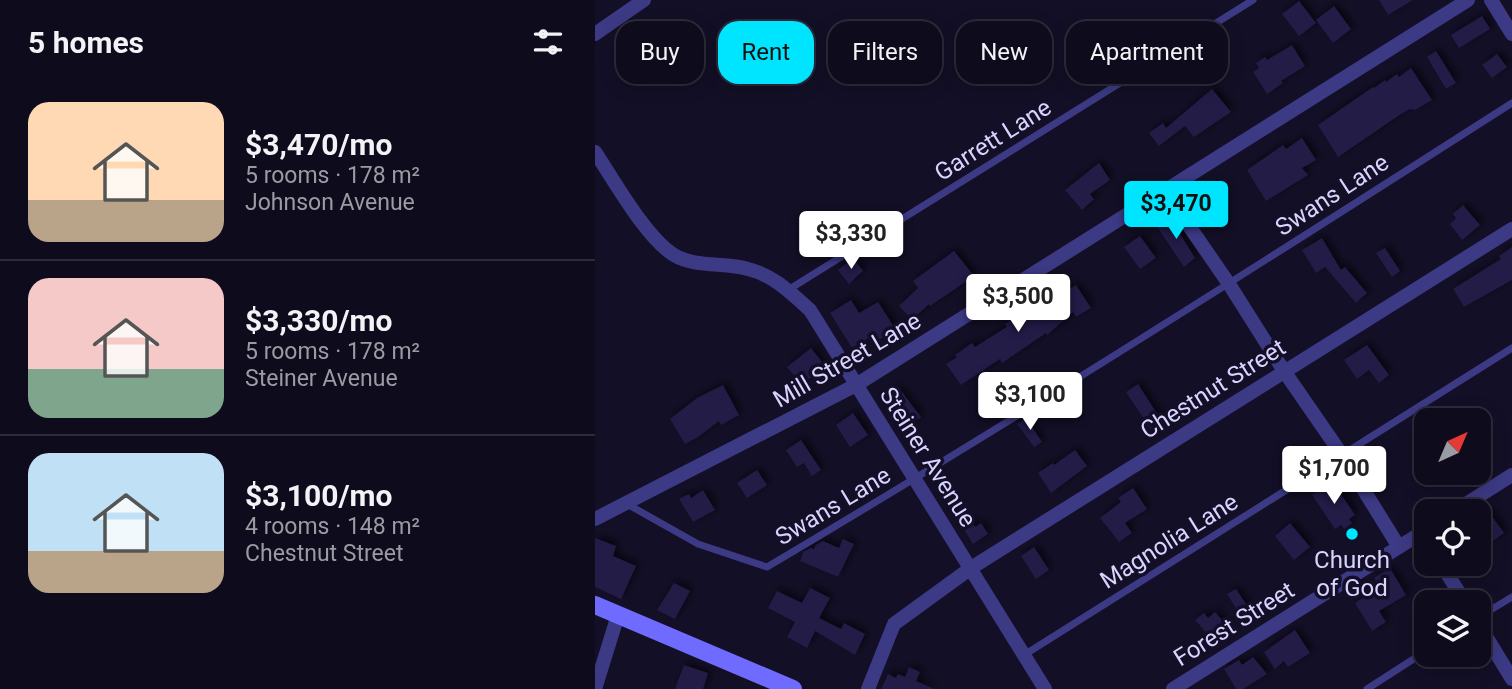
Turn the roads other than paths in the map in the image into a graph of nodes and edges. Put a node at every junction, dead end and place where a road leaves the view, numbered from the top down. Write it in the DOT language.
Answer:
graph roads {
  1 [pos="644,0"];
  2 [pos="1253,0"];
  3 [pos="1468,0"];
  4 [pos="1490,0"];
  5 [pos="595,34"];
  6 [pos="1512,34"];
  7 [pos="1512,103"];
  8 [pos="595,152"];
  9 [pos="1165,191"];
  10 [pos="1512,229"];
  11 [pos="1229,284"];
  12 [pos="788,290"];
  13 [pos="1512,348"];
  14 [pos="1283,371"];
  15 [pos="856,385"];
  16 [pos="1342,455"];
  17 [pos="1512,475"];
  18 [pos="915,480"];
  19 [pos="1474,499"];
  20 [pos="626,503"];
  21 [pos="595,519"];
  22 [pos="1414,539"];
  23 [pos="1399,547"];
  24 [pos="971,568"];
  25 [pos="1512,597"];
  26 [pos="595,605"];
  27 [pos="1491,610"];
  28 [pos="618,615"];
  29 [pos="1491,645"];
  30 [pos="1024,655"];
  31 [pos="1414,659"];
  32 [pos="1512,679"];
  33 [pos="787,688"];
  34 [pos="595,689"];
  35 [pos="868,689"];
  36 [pos="1045,689"];
  37 [pos="1173,689"];
  38 [pos="1367,689"];
  1 -- 5 [label="street"];
  2 -- 12 [label="lane, Garrett Lane"];
  3 -- 9 [label="street, Mill Street Lane"];
  4 -- 6 [label="street"];
  7 -- 11 [label="lane, Swans Lane"];
  8 -- 12 [label="street, Steiner Avenue"];
  9 -- 11 [label="street"];
  9 -- 15 [label="street, Mill Street Lane"];
  10 -- 14 [label="street, Chestnut Street"];
  11 -- 14 [label="street"];
  11 -- 18 [label="lane, Swans Lane"];
  12 -- 15 [label="street, Steiner Avenue"];
  13 -- 16 [label="lane, Magnolia Lane"];
  14 -- 16 [label="street"];
  14 -- 24 [label="street, Chestnut Street"];
  15 -- 18 [label="street, Steiner Avenue"];
  15 -- 20 [label="street, Mill Street Lane"];
  16 -- 23 [label="street"];
  16 -- 30 [label="lane, Magnolia Lane"];
  17 -- 19 [label="street"];
  18 -- 20 [label="lane, Swans Lane"];
  18 -- 24 [label="street, Steiner Avenue"];
  20 -- 21 [label="street, Mill Street Lane"];
  22 -- 23 [label="street, Forest Street"];
  23 -- 37 [label="street, Forest Street"];
  24 -- 30 [label="street, Steiner Avenue"];
  24 -- 35 [label="street, Chestnut Street"];
  25 -- 27 [label="lane"];
  26 -- 28 [label="main road"];
  28 -- 33 [label="main road"];
  28 -- 34 [label="street"];
  29 -- 32 [label="street"];
  30 -- 36 [label="street, Steiner Avenue"];
  31 -- 38 [label="lane"];
}
